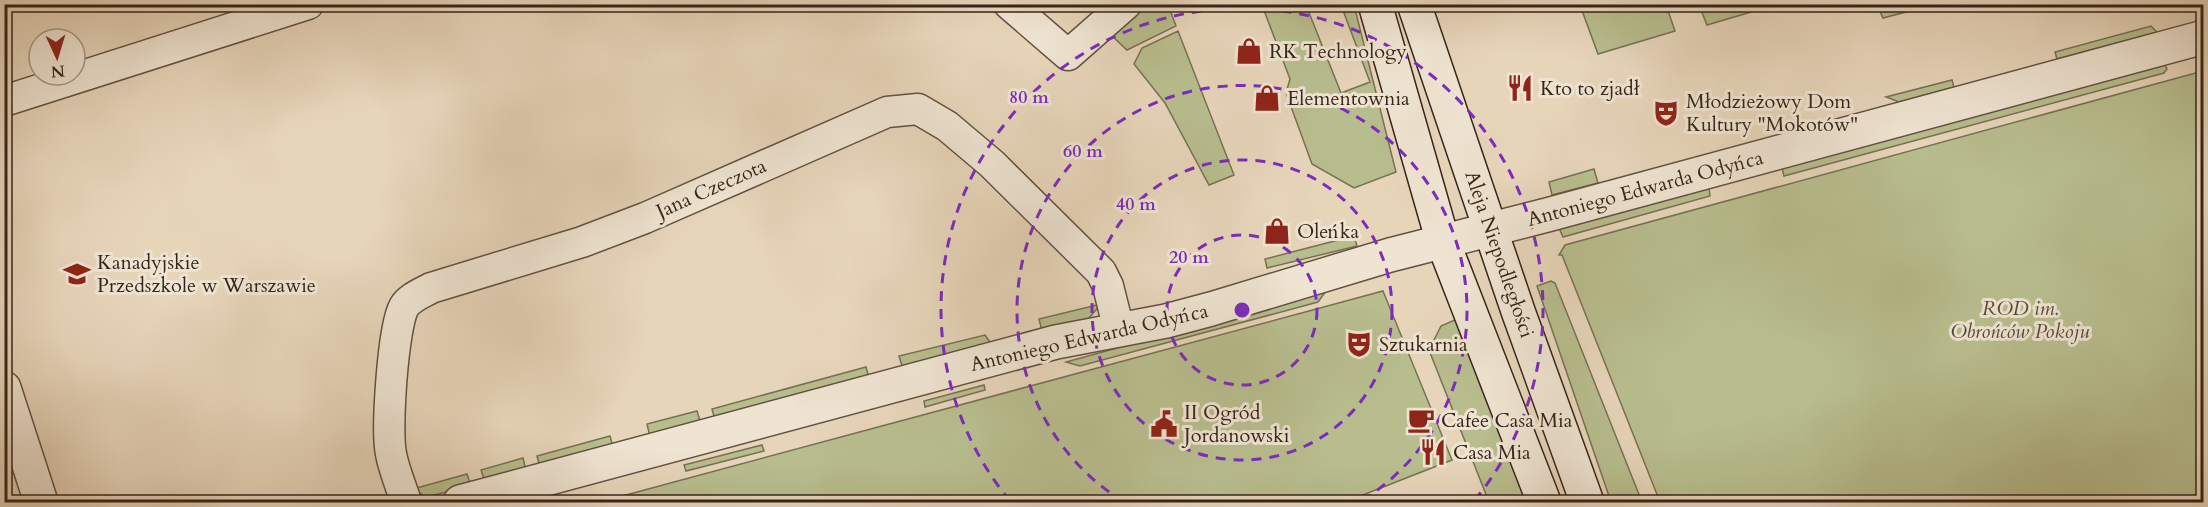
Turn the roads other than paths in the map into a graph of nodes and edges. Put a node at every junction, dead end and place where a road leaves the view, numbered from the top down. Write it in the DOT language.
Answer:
graph roads {
  1 [pos="308,4"];
  2 [pos="1009,4"];
  3 [pos="1126,4"];
  4 [pos="1375,4"];
  5 [pos="1414,4"];
  6 [pos="2204,37"];
  7 [pos="4,100"];
  8 [pos="1491,230"];
  9 [pos="1443,242"];
  10 [pos="1119,330"];
  11 [pos="4,388"];
  12 [pos="41,502"];
  13 [pos="406,502"];
  14 [pos="460,502"];
  15 [pos="1544,502"];
  16 [pos="1587,502"];
  1 -- 7 [label="street"];
  2 -- 3 [label="street"];
  4 -- 9 [label="street"];
  5 -- 8 [label="street, Aleja Niepodległości"];
  6 -- 8 [label="street, Antoniego Edwarda Odyńca"];
  8 -- 9 [label="street, Antoniego Edwarda Odyńca"];
  8 -- 16 [label="street, Aleja Niepodległości"];
  9 -- 10 [label="street, Antoniego Edwarda Odyńca"];
  9 -- 15 [label="street"];
  10 -- 13 [label="street, Jana Czeczota"];
  10 -- 14 [label="street, Antoniego Edwarda Odyńca"];
  11 -- 12 [label="street"];
}
